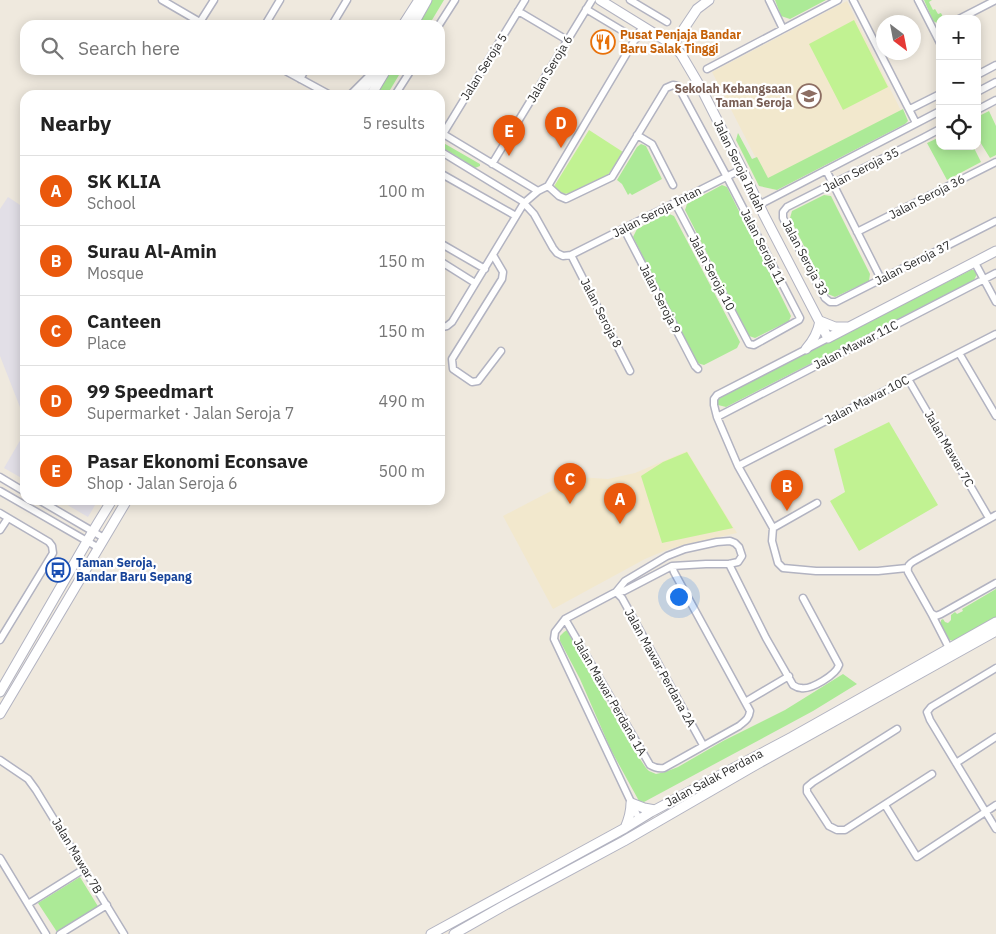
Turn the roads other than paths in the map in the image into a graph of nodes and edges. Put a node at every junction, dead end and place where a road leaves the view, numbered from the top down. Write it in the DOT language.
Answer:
graph roads {
  1 [pos="162,0"];
  2 [pos="214,0"];
  3 [pos="280,0"];
  4 [pos="347,0"];
  5 [pos="419,0"];
  6 [pos="427,0"];
  7 [pos="455,0"];
  8 [pos="525,0"];
  9 [pos="592,0"];
  10 [pos="600,0"];
  11 [pos="630,0"];
  12 [pos="709,0"];
  13 [pos="769,0"];
  14 [pos="838,0"];
  15 [pos="853,0"];
  16 [pos="918,0"];
  17 [pos="996,0"];
  18 [pos="586,9"];
  19 [pos="518,11"];
  20 [pos="967,15"];
  21 [pos="195,20"];
  22 [pos="204,20"];
  23 [pos="268,20"];
  24 [pos="335,20"];
  25 [pos="406,20"];
  26 [pos="416,20"];
  27 [pos="443,20"];
  28 [pos="667,22"];
  29 [pos="643,26"];
  30 [pos="936,28"];
  31 [pos="783,29"];
  32 [pos="636,39"];
  33 [pos="567,40"];
  34 [pos="673,45"];
  35 [pos="996,65"];
  36 [pos="707,68"];
  37 [pos="981,73"];
  38 [pos="293,75"];
  39 [pos="302,75"];
  40 [pos="370,75"];
  41 [pos="372,75"];
  42 [pos="383,75"];
  43 [pos="408,75"];
  44 [pos="300,79"];
  45 [pos="996,82"];
  46 [pos="321,90"];
  47 [pos="355,90"];
  48 [pos="363,90"];
  49 [pos="374,90"];
  50 [pos="398,90"];
  51 [pos="981,90"];
  52 [pos="936,96"];
  53 [pos="994,101"];
  54 [pos="981,108"];
  55 [pos="910,109"];
  56 [pos="996,110"];
  57 [pos="936,113"];
  58 [pos="916,123"];
  59 [pos="445,127"];
  60 [pos="936,131"];
  61 [pos="445,135"];
  62 [pos="637,135"];
  63 [pos="445,154"];
  64 [pos="996,162"];
  65 [pos="492,164"];
  66 [pos="742,169"];
  67 [pos="826,170"];
  68 [pos="445,176"];
  69 [pos="727,177"];
  70 [pos="832,184"];
  71 [pos="672,185"];
  72 [pos="548,186"];
  73 [pos="538,192"];
  74 [pos="524,203"];
  75 [pos="675,203"];
  76 [pos="758,205"];
  77 [pos="783,212"];
  78 [pos="516,216"];
  79 [pos="996,220"];
  80 [pos="624,229"];
  81 [pos="857,232"];
  82 [pos="445,246"];
  83 [pos="996,252"];
  84 [pos="493,255"];
  85 [pos="571,255"];
  86 [pos="975,263"];
  87 [pos="445,264"];
  88 [pos="485,269"];
  89 [pos="996,273"];
  90 [pos="881,279"];
  91 [pos="984,279"];
  92 [pos="475,282"];
  93 [pos="830,302"];
  94 [pos="996,302"];
  95 [pos="820,321"];
  96 [pos="445,326"];
  97 [pos="850,327"];
  98 [pos="996,334"];
  99 [pos="828,338"];
  100 [pos="749,344"];
  101 [pos="806,349"];
  102 [pos="501,351"];
  103 [pos="959,353"];
  104 [pos="698,369"];
  105 [pos="630,371"];
  106 [pos="908,379"];
  107 [pos="996,416"];
  108 [pos="717,417"];
  109 [pos="738,466"];
  110 [pos="0,477"];
  111 [pos="20,489"];
  112 [pos="0,491"];
  113 [pos="20,502"];
  114 [pos="817,503"];
  115 [pos="24,505"];
  116 [pos="48,505"];
  117 [pos="109,505"];
  118 [pos="124,505"];
  119 [pos="0,513"];
  120 [pos="996,514"];
  121 [pos="8,518"];
  122 [pos="989,518"];
  123 [pos="772,528"];
  124 [pos="0,530"];
  125 [pos="93,531"];
  126 [pos="104,538"];
  127 [pos="87,541"];
  128 [pos="99,548"];
  129 [pos="729,564"];
  130 [pos="672,566"];
  131 [pos="907,568"];
  132 [pos="996,583"];
  133 [pos="616,592"];
  134 [pos="803,598"];
  135 [pos="931,613"];
  136 [pos="565,619"];
  137 [pos="996,622"];
  138 [pos="996,631"];
  139 [pos="0,640"];
  140 [pos="951,652"];
  141 [pos="996,668"];
  142 [pos="788,676"];
  143 [pos="0,692"];
  144 [pos="745,702"];
  145 [pos="0,714"];
  146 [pos="896,728"];
  147 [pos="996,736"];
  148 [pos="704,745"];
  149 [pos="0,758"];
  150 [pos="956,763"];
  151 [pos="932,774"];
  152 [pos="631,803"];
  153 [pos="884,805"];
  154 [pos="996,805"];
  155 [pos="655,810"];
  156 [pos="986,812"];
  157 [pos="639,819"];
  158 [pos="625,828"];
  159 [pos="645,828"];
  160 [pos="996,829"];
  161 [pos="0,858"];
  162 [pos="84,869"];
  163 [pos="28,904"];
  164 [pos="107,905"];
  165 [pos="458,919"];
  166 [pos="464,928"];
  167 [pos="46,934"];
  168 [pos="60,934"];
  169 [pos="124,934"];
  170 [pos="431,934"];
  171 [pos="454,934"];
  1 -- 21 [label="street"];
  2 -- 22 [label="street"];
  3 -- 23 [label="street"];
  4 -- 24 [label="street"];
  5 -- 25 [label="street"];
  6 -- 26 [label="street"];
  7 -- 27 [label="street"];
  8 -- 19 [label="street, Jalan Seroja 5"];
  9 -- 18 [label="street, Jalan Seroja 6"];
  10 -- 29 [label="street, Jalan Seroja Indah"];
  11 -- 28 [label="street"];
  12 -- 34 [label="street"];
  13 -- 31 [label="street"];
  14 -- 31 [label="street"];
  15 -- 55 [label="street"];
  16 -- 30 [label="street"];
  17 -- 20 [label="street"];
  18 -- 32 [label="street"];
  18 -- 33 [label="street, Jalan Seroja 6"];
  19 -- 33 [label="street"];
  19 -- 59 [label="street, Jalan Seroja 5"];
  29 -- 32 [label="street"];
  29 -- 34 [label="street, Jalan Seroja Indah"];
  31 -- 36 [label="street"];
  32 -- 72 [label="street"];
  33 -- 65 [label="street, Jalan Seroja 6"];
  34 -- 66 [label="street, Jalan Seroja Indah"];
  35 -- 37 [label="street"];
  38 -- 44 [label="street"];
  39 -- 44 [label="street"];
  40 -- 47 [label="street"];
  41 -- 48 [label="street"];
  42 -- 49 [label="street"];
  43 -- 50 [label="street"];
  44 -- 46 [label="street"];
  45 -- 51 [label="street"];
  52 -- 55 [label="street"];
  53 -- 54 [label="street"];
  53 -- 56 [label="street"];
  55 -- 58 [label="street"];
  57 -- 58 [label="street"];
  58 -- 67 [label="street"];
  60 -- 70 [label="street, Jalan Seroja 35"];
  61 -- 65 [label="street"];
  62 -- 69 [label="street, Jalan Seroja 11"];
  62 -- 71 [label="street"];
  62 -- 72 [label="street"];
  63 -- 74 [label="street"];
  64 -- 81 [label="street, Jalan Seroja 36"];
  65 -- 73 [label="street"];
  66 -- 69 [label="street, Jalan Seroja Intan"];
  66 -- 76 [label="street, Jalan Seroja Indah"];
  67 -- 70 [label="street"];
  67 -- 76 [label="street"];
  68 -- 78 [label="street"];
  69 -- 75 [label="street, Jalan Seroja Intan"];
  69 -- 100 [label="street, Jalan Seroja 11"];
  70 -- 77 [label="street, Jalan Seroja 35"];
  70 -- 81 [label="street"];
  72 -- 73 [label="street"];
  73 -- 74 [label="street"];
  74 -- 78 [label="street"];
  74 -- 85 [label="street"];
  75 -- 80 [label="street, Jalan Seroja Intan"];
  75 -- 100 [label="street, Jalan Seroja 10"];
  76 -- 95 [label="street, Jalan Seroja Indah"];
  77 -- 93 [label="street, Jalan Seroja 33"];
  78 -- 84 [label="street"];
  79 -- 90 [label="street, Jalan Seroja 37"];
  80 -- 85 [label="street, Jalan Seroja Intan"];
  80 -- 104 [label="street, Jalan Seroja 9"];
  81 -- 90 [label="street"];
  82 -- 88 [label="street"];
  83 -- 86 [label="street"];
  84 -- 88 [label="street"];
  84 -- 102 [label="street"];
  85 -- 105 [label="street, Jalan Seroja 8"];
  86 -- 91 [label="street"];
  86 -- 97 [label="street"];
  87 -- 92 [label="street"];
  88 -- 92 [label="street"];
  89 -- 91 [label="street, Jalan Mawar 11C"];
  90 -- 93 [label="street, Jalan Seroja 37"];
  91 -- 94 [label="street"];
  91 -- 108 [label="street, Jalan Mawar 11C"];
  92 -- 96 [label="street"];
  95 -- 97 [label="street"];
  95 -- 99 [label="street, Jalan Seroja Indah"];
  95 -- 101 [label="street"];
  97 -- 99 [label="street"];
  98 -- 103 [label="street, Jalan Mawar 10C"];
  99 -- 101 [label="street"];
  101 -- 108 [label="street"];
  103 -- 106 [label="street, Jalan Mawar 10C"];
  103 -- 107 [label="street"];
  106 -- 109 [label="street, Jalan Mawar 10C"];
  106 -- 122 [label="street, Jalan Mawar 7C"];
  108 -- 109 [label="street"];
  109 -- 123 [label="street"];
  110 -- 111 [label="street"];
  112 -- 113 [label="street"];
  114 -- 123 [label="street"];
  115 -- 127 [label="street"];
  116 -- 125 [label="street"];
  117 -- 125 [label="street"];
  118 -- 126 [label="street"];
  119 -- 121 [label="street"];
  120 -- 122 [label="street"];
  121 -- 124 [label="street"];
  121 -- 139 [label="street"];
  122 -- 131 [label="street"];
  123 -- 131 [label="street"];
  125 -- 126 [label="street"];
  125 -- 127 [label="street"];
  126 -- 128 [label="street"];
  127 -- 128 [label="street"];
  127 -- 143 [label="street"];
  128 -- 145 [label="street"];
  129 -- 130 [label="street"];
  129 -- 133 [label="street"];
  129 -- 142 [label="street"];
  130 -- 133 [label="street"];
  130 -- 144 [label="street"];
  131 -- 135 [label="street"];
  132 -- 135 [label="street"];
  133 -- 136 [label="street"];
  133 -- 148 [label="street, Jalan Mawar Perdana 2A"];
  134 -- 142 [label="street"];
  135 -- 140 [label="street"];
  136 -- 148 [label="street, Jalan Mawar Perdana 1A"];
  136 -- 152 [label="street"];
  137 -- 140 [label="street, Jalan Salak Perdana"];
  138 -- 140 [label="street, Jalan Salak Perdana"];
  140 -- 155 [label="street, Jalan Salak Perdana"];
  140 -- 159 [label="street, Jalan Salak Perdana"];
  141 -- 150 [label="street"];
  142 -- 144 [label="street"];
  144 -- 148 [label="street"];
  146 -- 153 [label="street"];
  147 -- 150 [label="street"];
  149 -- 162 [label="street, Jalan Mawar 7B"];
  150 -- 156 [label="street"];
  151 -- 153 [label="street"];
  152 -- 155 [label="street"];
  152 -- 157 [label="street"];
  152 -- 158 [label="street"];
  153 -- 156 [label="street"];
  154 -- 156 [label="street"];
  155 -- 157 [label="street, Jalan Salak Perdana"];
  156 -- 160 [label="street"];
  157 -- 158 [label="street, Jalan Salak Perdana"];
  157 -- 159 [label="street"];
  158 -- 165 [label="street, Jalan Salak Perdana"];
  159 -- 166 [label="street, Jalan Salak Perdana"];
  161 -- 163 [label="street"];
  162 -- 163 [label="street"];
  162 -- 164 [label="street, Jalan Mawar 7B"];
  163 -- 167 [label="street"];
  164 -- 168 [label="street"];
  164 -- 169 [label="street, Jalan Mawar 7B"];
  165 -- 166 [label="street"];
  165 -- 170 [label="street, Jalan Salak Perdana"];
  166 -- 171 [label="street, Jalan Salak Perdana"];
}
